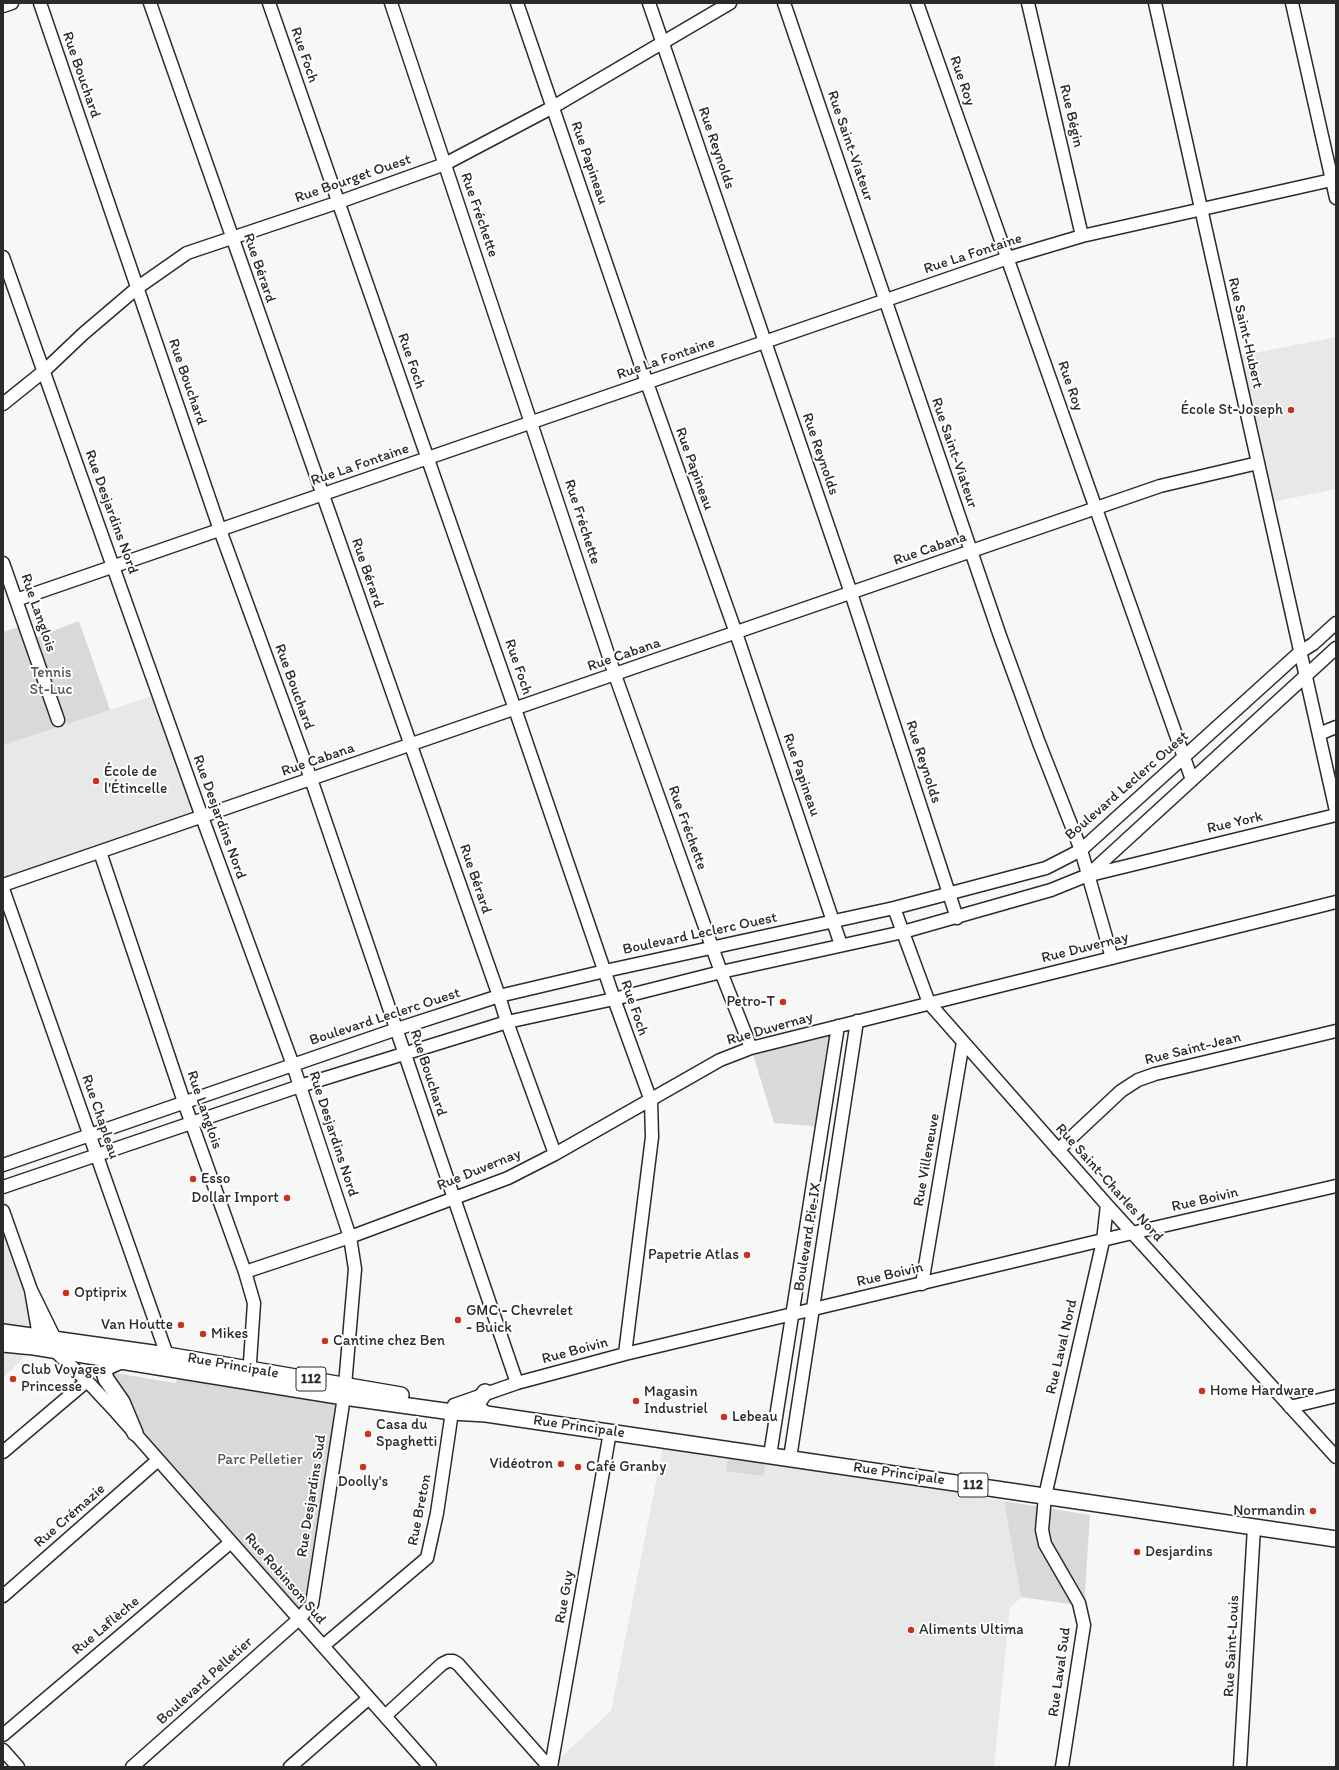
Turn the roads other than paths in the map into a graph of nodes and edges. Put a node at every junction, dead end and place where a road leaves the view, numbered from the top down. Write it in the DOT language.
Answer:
graph roads {
  1 [pos="12,3"];
  2 [pos="40,3"];
  3 [pos="150,3"];
  4 [pos="269,3"];
  5 [pos="391,3"];
  6 [pos="517,3"];
  7 [pos="649,3"];
  8 [pos="730,3"];
  9 [pos="784,3"];
  10 [pos="917,3"];
  11 [pos="1028,3"];
  12 [pos="1155,3"];
  13 [pos="1292,3"];
  14 [pos="3,6"];
  15 [pos="663,41"];
  16 [pos="553,107"];
  17 [pos="445,164"];
  18 [pos="1334,180"];
  19 [pos="1336,198"];
  20 [pos="339,202"];
  21 [pos="1201,209"];
  22 [pos="1082,236"];
  23 [pos="232,238"];
  24 [pos="3,257"];
  25 [pos="1008,258"];
  26 [pos="137,288"];
  27 [pos="885,300"];
  28 [pos="765,342"];
  29 [pos="44,371"];
  30 [pos="647,383"];
  31 [pos="3,404"];
  32 [pos="532,422"];
  33 [pos="428,458"];
  34 [pos="1258,463"];
  35 [pos="322,495"];
  36 [pos="1096,509"];
  37 [pos="220,530"];
  38 [pos="971,552"];
  39 [pos="3,563"];
  40 [pos="113,567"];
  41 [pos="851,593"];
  42 [pos="16,600"];
  43 [pos="1336,623"];
  44 [pos="736,633"];
  45 [pos="1336,648"];
  46 [pos="1300,652"];
  47 [pos="615,675"];
  48 [pos="1306,677"];
  49 [pos="515,709"];
  50 [pos="58,720"];
  51 [pos="1336,727"];
  52 [pos="1319,734"];
  53 [pos="411,745"];
  54 [pos="1184,759"];
  55 [pos="310,779"];
  56 [pos="1192,780"];
  57 [pos="1336,811"];
  58 [pos="1336,815"];
  59 [pos="202,817"];
  60 [pos="1128,840"];
  61 [pos="1081,850"];
  62 [pos="100,852"];
  63 [pos="1140,862"];
  64 [pos="1088,875"];
  65 [pos="3,885"];
  66 [pos="3,889"];
  67 [pos="950,894"];
  68 [pos="1336,902"];
  69 [pos="894,908"];
  70 [pos="957,918"];
  71 [pos="833,921"];
  72 [pos="903,932"];
  73 [pos="841,946"];
  74 [pos="713,948"];
  75 [pos="1112,958"];
  76 [pos="605,971"];
  77 [pos="721,972"];
  78 [pos="499,996"];
  79 [pos="614,998"];
  80 [pos="929,1003"];
  81 [pos="857,1021"];
  82 [pos="507,1022"];
  83 [pos="838,1026"];
  84 [pos="397,1029"];
  85 [pos="1336,1031"];
  86 [pos="963,1042"];
  87 [pos="751,1048"];
  88 [pos="404,1053"];
  89 [pos="293,1065"];
  90 [pos="300,1086"];
  91 [pos="651,1101"];
  92 [pos="184,1102"];
  93 [pos="824,1113"];
  94 [pos="843,1116"];
  95 [pos="192,1123"];
  96 [pos="90,1135"];
  97 [pos="1058,1150"];
  98 [pos="555,1154"];
  99 [pos="96,1155"];
  100 [pos="3,1165"];
  101 [pos="816,1166"];
  102 [pos="834,1169"];
  103 [pos="1336,1186"];
  104 [pos="3,1187"];
  105 [pos="454,1199"];
  106 [pos="1107,1205"];
  107 [pos="3,1211"];
  108 [pos="1132,1233"];
  109 [pos="805,1235"];
  110 [pos="824,1236"];
  111 [pos="350,1237"];
  112 [pos="1103,1241"];
  113 [pos="245,1272"];
  114 [pos="922,1284"];
  115 [pos="31,1290"];
  116 [pos="813,1309"];
  117 [pos="793,1314"];
  118 [pos="3,1332"];
  119 [pos="39,1336"];
  120 [pos="3,1344"];
  121 [pos="59,1348"];
  122 [pos="625,1354"];
  123 [pos="167,1355"];
  124 [pos="120,1361"];
  125 [pos="249,1375"];
  126 [pos="87,1381"];
  127 [pos="517,1382"];
  128 [pos="345,1391"];
  129 [pos="485,1392"];
  130 [pos="781,1392"];
  131 [pos="800,1394"];
  132 [pos="1336,1396"];
  133 [pos="1290,1407"];
  134 [pos="453,1408"];
  135 [pos="116,1412"];
  136 [pos="486,1414"];
  137 [pos="610,1432"];
  138 [pos="134,1433"];
  139 [pos="3,1452"];
  140 [pos="770,1456"];
  141 [pos="1336,1457"];
  142 [pos="790,1458"];
  143 [pos="158,1460"];
  144 [pos="1045,1496"];
  145 [pos="1254,1527"];
  146 [pos="1336,1539"];
  147 [pos="231,1542"];
  148 [pos="3,1596"];
  149 [pos="299,1619"];
  150 [pos="323,1646"];
  151 [pos="369,1698"];
  152 [pos="385,1716"];
  153 [pos="3,1735"];
  154 [pos="3,1750"];
  155 [pos="18,1767"];
  156 [pos="132,1767"];
  157 [pos="290,1767"];
  158 [pos="430,1767"];
  159 [pos="550,1767"];
  160 [pos="1062,1767"];
  161 [pos="1240,1767"];
  1 -- 14 [label="street"];
  2 -- 26 [label="street, Rue Bouchard"];
  3 -- 23 [label="street, Rue Bérard"];
  4 -- 20 [label="street, Rue Foch"];
  5 -- 17 [label="street, Rue Fréchette"];
  6 -- 16 [label="street, Rue Papineau"];
  7 -- 15 [label="street, Rue Reynolds"];
  8 -- 15 [label="street, Rue Bourget Ouest"];
  9 -- 27 [label="street, Rue Saint-Viateur"];
  10 -- 25 [label="street, Rue Roy"];
  11 -- 22 [label="street, Rue Bégin"];
  12 -- 21 [label="street, Rue Saint-Hubert"];
  13 -- 18 [label="street"];
  15 -- 16 [label="street, Rue Bourget Ouest"];
  15 -- 28 [label="street, Rue Reynolds"];
  16 -- 17 [label="street, Rue Bourget Ouest"];
  16 -- 30 [label="street, Rue Papineau"];
  17 -- 20 [label="street, Rue Bourget Ouest"];
  17 -- 32 [label="street, Rue Fréchette"];
  18 -- 19 [label="street"];
  18 -- 21 [label="street, Rue La Fontaine"];
  20 -- 23 [label="street, Rue Bourget Ouest"];
  20 -- 33 [label="street, Rue Foch"];
  21 -- 22 [label="street, Rue La Fontaine"];
  21 -- 34 [label="street, Rue Saint-Hubert"];
  22 -- 25 [label="street, Rue La Fontaine"];
  23 -- 26 [label="street, Rue Bourget Ouest"];
  23 -- 35 [label="street, Rue Bérard"];
  24 -- 29 [label="street, Rue Desjardins Nord"];
  25 -- 27 [label="street, Rue La Fontaine"];
  25 -- 36 [label="street, Rue Roy"];
  26 -- 29 [label="street, Rue Bourget Ouest"];
  26 -- 37 [label="street, Rue Bouchard"];
  27 -- 28 [label="street, Rue La Fontaine"];
  27 -- 38 [label="street, Rue Saint-Viateur"];
  28 -- 30 [label="street, Rue La Fontaine"];
  28 -- 41 [label="street, Rue Reynolds"];
  29 -- 31 [label="street, Rue Bourget Ouest"];
  29 -- 40 [label="street, Rue Desjardins Nord"];
  30 -- 32 [label="street, Rue La Fontaine"];
  30 -- 44 [label="street, Rue Papineau"];
  32 -- 33 [label="street, Rue La Fontaine"];
  32 -- 47 [label="street, Rue Fréchette"];
  33 -- 35 [label="street, Rue La Fontaine"];
  33 -- 49 [label="street, Rue Foch"];
  34 -- 36 [label="street, Rue Cabana"];
  34 -- 46 [label="street, Rue Saint-Hubert"];
  35 -- 37 [label="street, Rue La Fontaine"];
  35 -- 53 [label="street, Rue Bérard"];
  36 -- 38 [label="street, Rue Cabana"];
  36 -- 54 [label="street, Rue Roy"];
  37 -- 40 [label="street, Rue La Fontaine"];
  37 -- 55 [label="street, Rue Bouchard"];
  38 -- 41 [label="street, Rue Cabana"];
  38 -- 61 [label="street, Rue Saint-Viateur"];
  39 -- 42 [label="street, Rue Langlois"];
  40 -- 42 [label="street, Rue La Fontaine"];
  40 -- 59 [label="street, Rue Desjardins Nord"];
  41 -- 44 [label="street, Rue Cabana"];
  41 -- 67 [label="street, Rue Reynolds"];
  42 -- 50 [label="street, Rue Langlois"];
  43 -- 46 [label="street, Boulevard Leclerc Ouest"];
  44 -- 47 [label="street, Rue Cabana"];
  44 -- 71 [label="street, Rue Papineau"];
  45 -- 48 [label="street"];
  46 -- 48 [label="street, Rue Saint-Hubert"];
  46 -- 54 [label="street, Boulevard Leclerc Ouest"];
  47 -- 49 [label="street, Rue Cabana"];
  47 -- 74 [label="street, Rue Fréchette"];
  48 -- 52 [label="street, Rue Saint-Hubert"];
  48 -- 56 [label="street"];
  49 -- 53 [label="street, Rue Cabana"];
  49 -- 76 [label="street, Rue Foch"];
  51 -- 52 [label="street"];
  52 -- 57 [label="street, Rue Saint-Hubert"];
  53 -- 55 [label="street, Rue Cabana"];
  53 -- 78 [label="street, Rue Bérard"];
  54 -- 56 [label="street, Rue Roy"];
  54 -- 61 [label="street, Boulevard Leclerc Ouest"];
  55 -- 59 [label="street, Rue Cabana"];
  55 -- 84 [label="street, Rue Bouchard"];
  56 -- 60 [label="street"];
  58 -- 63 [label="street, Rue York"];
  59 -- 62 [label="street, Rue Cabana"];
  59 -- 89 [label="street, Rue Desjardins Nord"];
  60 -- 63 [label="street"];
  60 -- 64 [label="street"];
  61 -- 64 [label="street, Rue Saint-Viateur"];
  61 -- 67 [label="street, Boulevard Leclerc Ouest"];
  62 -- 65 [label="street, Rue Cabana"];
  62 -- 92 [label="street, Rue Langlois"];
  63 -- 64 [label="street, Rue York"];
  64 -- 70 [label="street"];
  64 -- 75 [label="street, Rue Saint-Viateur"];
  66 -- 96 [label="street, Rue Chapleau"];
  67 -- 69 [label="street, Boulevard Leclerc Ouest"];
  67 -- 70 [label="street, Rue Reynolds"];
  68 -- 75 [label="street, Rue Duvernay"];
  69 -- 71 [label="street, Boulevard Leclerc Ouest"];
  69 -- 72 [label="street, Rue Saint-Charles Nord"];
  70 -- 72 [label="street"];
  71 -- 73 [label="street, Rue Papineau"];
  71 -- 74 [label="street, Boulevard Leclerc Ouest"];
  72 -- 73 [label="street"];
  72 -- 80 [label="street, Rue Saint-Charles Nord"];
  73 -- 77 [label="street"];
  74 -- 76 [label="street, Boulevard Leclerc Ouest"];
  74 -- 77 [label="street, Rue Fréchette"];
  75 -- 80 [label="street, Rue Duvernay"];
  76 -- 78 [label="street, Boulevard Leclerc Ouest"];
  76 -- 79 [label="street, Rue Foch"];
  77 -- 79 [label="street"];
  77 -- 87 [label="street, Rue Fréchette"];
  78 -- 82 [label="street, Rue Bérard"];
  78 -- 84 [label="street, Boulevard Leclerc Ouest"];
  79 -- 82 [label="street"];
  79 -- 91 [label="street, Rue Foch"];
  80 -- 81 [label="street, Rue Duvernay"];
  80 -- 86 [label="street, Rue Saint-Charles Nord"];
  81 -- 83 [label="street, Rue Duvernay"];
  81 -- 94 [label="street, Boulevard Pie-IX"];
  82 -- 88 [label="street"];
  82 -- 98 [label="street, Rue Bérard"];
  83 -- 87 [label="street, Rue Duvernay"];
  83 -- 93 [label="street, Boulevard Pie-IX"];
  84 -- 88 [label="street, Rue Bouchard"];
  84 -- 89 [label="street, Boulevard Leclerc Ouest"];
  85 -- 97 [label="street, Rue Saint-Jean"];
  86 -- 97 [label="street, Rue Saint-Charles Nord"];
  86 -- 114 [label="street, Rue Villeneuve"];
  87 -- 91 [label="street, Rue Duvernay"];
  88 -- 90 [label="street"];
  88 -- 105 [label="street, Rue Bouchard"];
  89 -- 90 [label="street, Rue Desjardins Nord"];
  89 -- 92 [label="street, Boulevard Leclerc Ouest"];
  90 -- 95 [label="street"];
  90 -- 111 [label="street, Rue Desjardins Nord"];
  91 -- 98 [label="street, Rue Duvernay"];
  91 -- 122 [label="street, Rue Foch"];
  92 -- 95 [label="street, Rue Langlois"];
  92 -- 96 [label="street, Boulevard Leclerc Ouest"];
  93 -- 94 [label="street"];
  93 -- 101 [label="street, Boulevard Pie-IX"];
  94 -- 102 [label="street, Boulevard Pie-IX"];
  95 -- 99 [label="street"];
  95 -- 113 [label="street, Rue Langlois"];
  96 -- 99 [label="street, Rue Chapleau"];
  96 -- 100 [label="street, Boulevard Leclerc Ouest"];
  97 -- 106 [label="street, Rue Saint-Charles Nord"];
  98 -- 105 [label="street, Rue Duvernay"];
  99 -- 104 [label="street"];
  99 -- 123 [label="street, Rue Chapleau"];
  101 -- 102 [label="street"];
  101 -- 109 [label="street, Boulevard Pie-IX"];
  102 -- 110 [label="street, Boulevard Pie-IX"];
  103 -- 108 [label="street, Rue Boivin"];
  105 -- 111 [label="street, Rue Duvernay"];
  105 -- 127 [label="street, Rue Bouchard"];
  106 -- 108 [label="street, Rue Saint-Charles Nord"];
  106 -- 112 [label="street, Rue Laval Nord"];
  107 -- 115 [label="street"];
  108 -- 112 [label="street, Rue Boivin"];
  108 -- 133 [label="street, Rue Saint-Charles Nord"];
  109 -- 110 [label="street"];
  109 -- 117 [label="street, Boulevard Pie-IX"];
  110 -- 116 [label="street, Boulevard Pie-IX"];
  111 -- 113 [label="street, Rue Duvernay"];
  111 -- 128 [label="street, Rue Desjardins Nord"];
  112 -- 114 [label="street, Rue Boivin"];
  112 -- 144 [label="street, Rue Laval Nord"];
  113 -- 125 [label="street, Rue Langlois"];
  114 -- 116 [label="street, Rue Boivin"];
  115 -- 119 [label="street"];
  115 -- 121 [label="street"];
  116 -- 117 [label="street, Rue Boivin"];
  116 -- 131 [label="street, Boulevard Pie-IX"];
  117 -- 122 [label="street, Rue Boivin"];
  117 -- 130 [label="street, Boulevard Pie-IX"];
  118 -- 119 [label="main road, Rue Principale / 112"];
  119 -- 121 [label="main road, Rue Principale / 112"];
  120 -- 121 [label="main road, Rue Principale / 112"];
  121 -- 123 [label="main road, Rue Principale / 112"];
  121 -- 124 [label="main road, Rue Principale / 112"];
  121 -- 126 [label="street, Rue Robinson Sud"];
  121 -- 135 [label="street, Rue Robinson Sud"];
  122 -- 127 [label="street, Rue Boivin"];
  123 -- 125 [label="main road, Rue Principale / 112"];
  124 -- 125 [label="main road, Rue Principale / 112"];
  124 -- 138 [label="main road"];
  125 -- 128 [label="main road, Rue Principale / 112"];
  126 -- 135 [label="street, Rue Robinson Sud"];
  126 -- 139 [label="street"];
  127 -- 129 [label="street, Rue Boivin"];
  128 -- 134 [label="main road, Rue Principale / 112"];
  128 -- 149 [label="street, Rue Desjardins Sud"];
  129 -- 134 [label="street, Rue Boivin"];
  129 -- 136 [label="main road"];
  130 -- 131 [label="street"];
  130 -- 140 [label="street, Boulevard Pie-IX"];
  131 -- 142 [label="street, Boulevard Pie-IX"];
  132 -- 133 [label="street"];
  133 -- 141 [label="street, Rue Saint-Charles Nord"];
  134 -- 136 [label="main road, Rue Principale / 112"];
  134 -- 150 [label="street, Rue Breton"];
  135 -- 138 [label="street, Rue Robinson Sud"];
  136 -- 137 [label="main road, Rue Principale / 112"];
  137 -- 140 [label="main road, Rue Principale / 112"];
  137 -- 159 [label="street, Rue Guy"];
  138 -- 143 [label="street, Rue Robinson Sud"];
  140 -- 142 [label="main road, Rue Principale / 112"];
  142 -- 144 [label="main road, Rue Principale / 112"];
  143 -- 147 [label="street, Rue Robinson Sud"];
  143 -- 148 [label="street, Rue Crémazie"];
  144 -- 145 [label="main road, Rue Principale / 112"];
  144 -- 160 [label="street, Rue Laval Sud"];
  145 -- 146 [label="main road, Rue Principale / 112"];
  145 -- 161 [label="street, Rue Saint-Louis"];
  147 -- 149 [label="street, Rue Robinson Sud"];
  147 -- 153 [label="street, Rue Laflèche"];
  149 -- 150 [label="street, Rue Robinson Sud"];
  149 -- 156 [label="street, Boulevard Pelletier"];
  150 -- 151 [label="street, Rue Robinson Sud"];
  151 -- 152 [label="street, Rue Robinson Sud"];
  151 -- 157 [label="street"];
  152 -- 158 [label="street, Rue Robinson Sud"];
  152 -- 159 [label="street"];
  154 -- 155 [label="street"];
}
